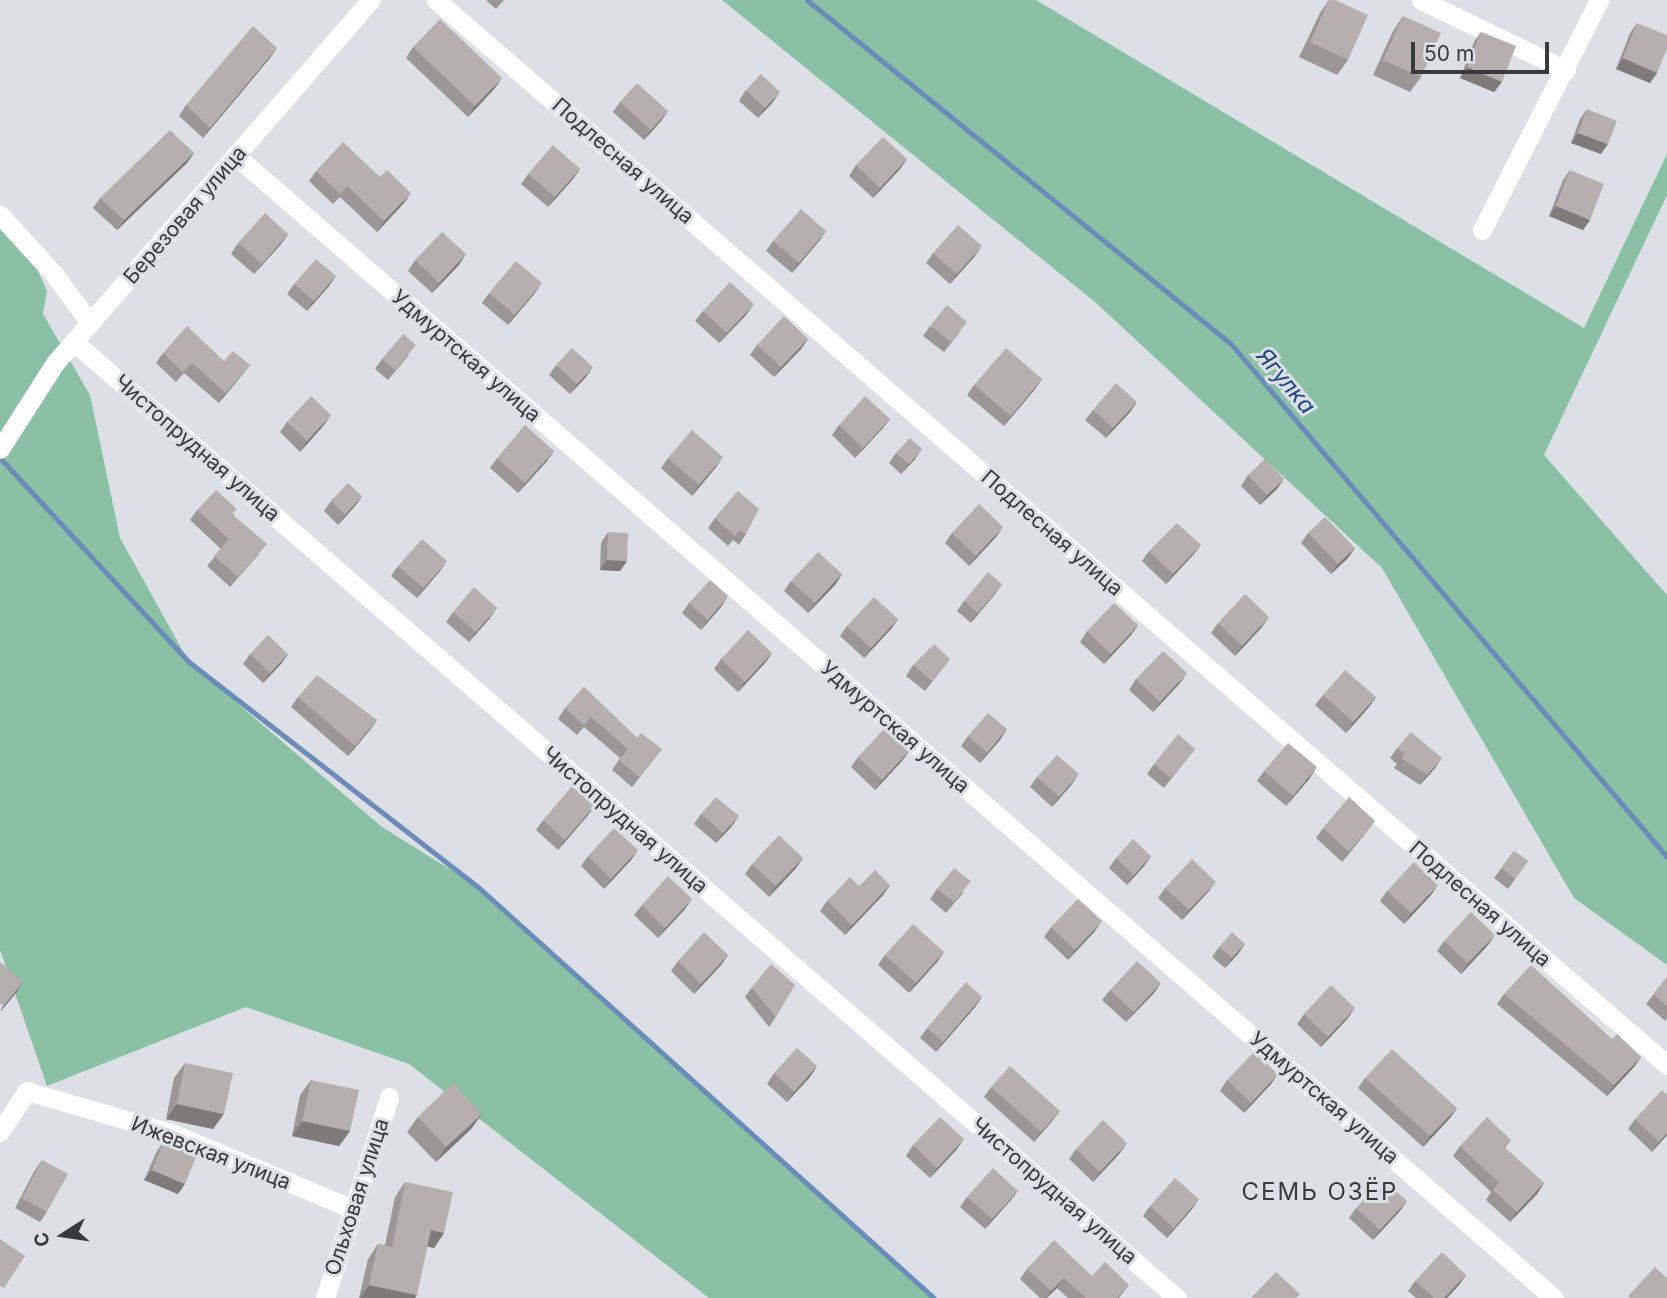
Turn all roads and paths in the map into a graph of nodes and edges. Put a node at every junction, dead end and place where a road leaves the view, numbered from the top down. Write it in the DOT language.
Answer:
graph roads {
  1 [pos="371,0"];
  2 [pos="436,0"];
  3 [pos="1421,0"];
  4 [pos="1599,0"];
  5 [pos="1566,70"];
  6 [pos="236,156"];
  7 [pos="0,215"];
  8 [pos="1482,230"];
  9 [pos="90,323"];
  10 [pos="74,342"];
  11 [pos="0,449"];
  12 [pos="1667,1065"];
  13 [pos="389,1097"];
  14 [pos="0,1132"];
  15 [pos="352,1209"];
  16 [pos="325,1298"];
  17 [pos="1177,1298"];
  18 [pos="1554,1298"];
  1 -- 6 [label="street, Березовая улица"];
  2 -- 12 [label="street, Подлесная улица"];
  3 -- 5 [label="street"];
  4 -- 5 [label="street"];
  5 -- 8 [label="street"];
  6 -- 9 [label="street, Березовая улица"];
  6 -- 18 [label="street, Удмуртская улица"];
  7 -- 9 [label="street"];
  9 -- 10 [label="street, Березовая улица"];
  10 -- 11 [label="street, Березовая улица"];
  10 -- 17 [label="street, Чистопрудная улица"];
  13 -- 15 [label="street, Ольховая улица"];
  14 -- 15 [label="street, Ижевская улица"];
  15 -- 16 [label="street, Ольховая улица"];
}
